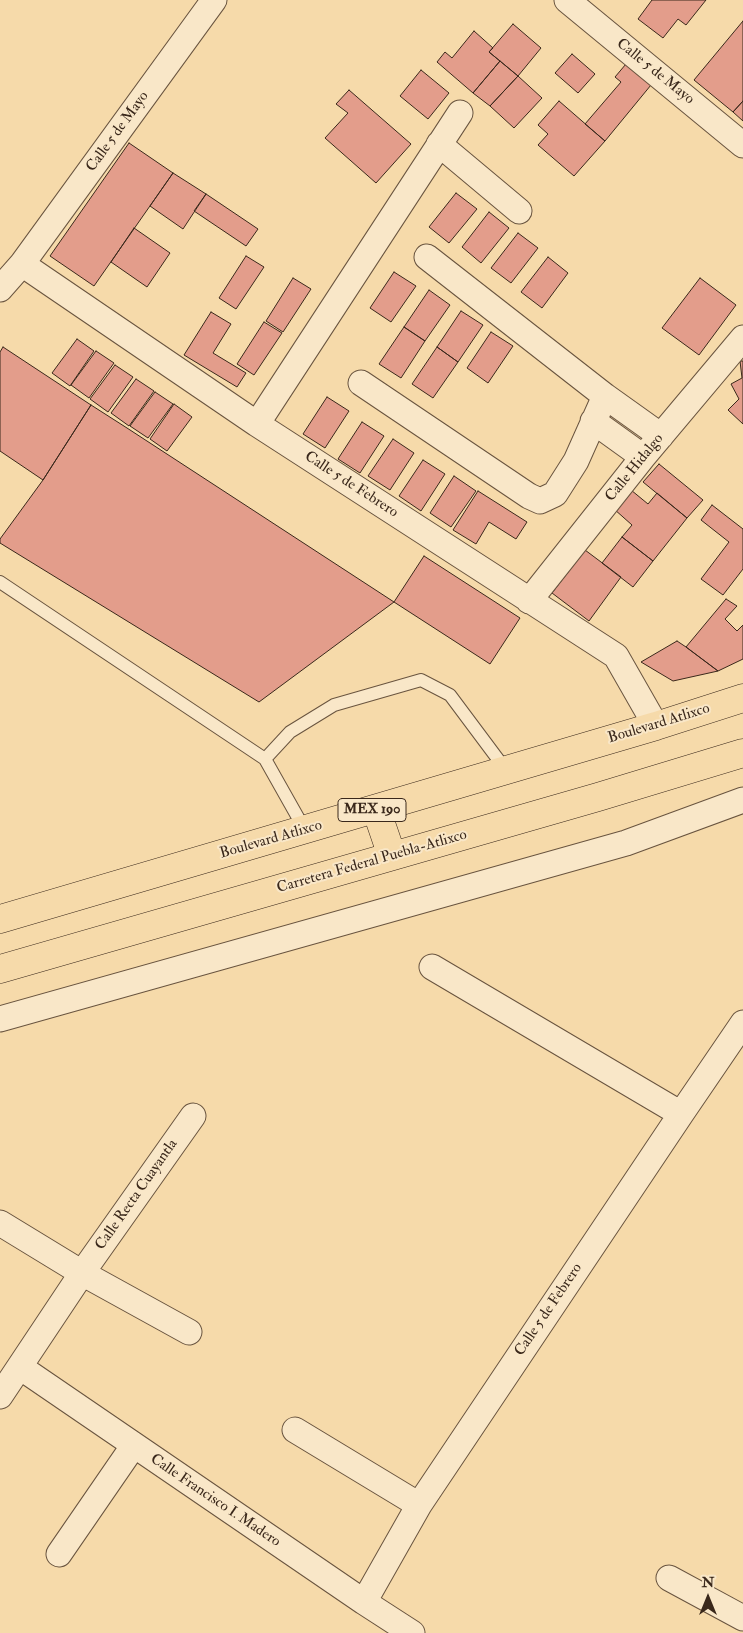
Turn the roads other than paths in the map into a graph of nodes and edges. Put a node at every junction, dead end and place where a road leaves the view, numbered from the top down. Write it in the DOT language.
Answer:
graph roads {
  1 [pos="214,0"];
  2 [pos="567,0"];
  3 [pos="460,113"];
  4 [pos="439,144"];
  5 [pos="743,145"];
  6 [pos="519,211"];
  7 [pos="427,258"];
  8 [pos="22,264"];
  9 [pos="0,288"];
  10 [pos="743,338"];
  11 [pos="361,383"];
  12 [pos="605,396"];
  13 [pos="594,421"];
  14 [pos="257,424"];
  15 [pos="660,436"];
  16 [pos="643,458"];
  17 [pos="0,582"];
  18 [pos="529,601"];
  19 [pos="743,698"];
  20 [pos="656,726"];
  21 [pos="743,753"];
  22 [pos="265,759"];
  23 [pos="506,770"];
  24 [pos="743,800"];
  25 [pos="376,808"];
  26 [pos="305,830"];
  27 [pos="392,856"];
  28 [pos="0,920"];
  29 [pos="432,966"];
  30 [pos="0,969"];
  31 [pos="0,1020"];
  32 [pos="743,1024"];
  33 [pos="681,1114"];
  34 [pos="193,1116"];
  35 [pos="0,1223"];
  36 [pos="82,1273"];
  37 [pos="189,1332"];
  38 [pos="20,1367"];
  39 [pos="0,1396"];
  40 [pos="295,1430"];
  41 [pos="134,1445"];
  42 [pos="419,1506"];
  43 [pos="59,1554"];
  44 [pos="669,1578"];
  45 [pos="364,1602"];
  46 [pos="743,1618"];
  47 [pos="412,1633"];
  1 -- 8 [label="street, Calle 5 de Mayo"];
  2 -- 5 [label="street, Calle 5 de Mayo"];
  3 -- 4 [label="street"];
  4 -- 6 [label="street"];
  4 -- 14 [label="street"];
  7 -- 12 [label="street"];
  8 -- 9 [label="street, Calle 5 de Mayo"];
  8 -- 14 [label="street, Calle 5 de Febrero"];
  10 -- 15 [label="street, Calle Hidalgo"];
  11 -- 13 [label="street"];
  12 -- 13 [label="street"];
  12 -- 15 [label="street"];
  13 -- 16 [label="street"];
  14 -- 18 [label="street, Calle 5 de Febrero"];
  15 -- 16 [label="street, Calle Hidalgo"];
  16 -- 18 [label="street, Calle Hidalgo"];
  17 -- 22 [label="lane"];
  18 -- 20 [label="street, Calle 5 de Febrero"];
  19 -- 20 [label="main road, Boulevard Atlixco / MEX 190"];
  20 -- 23 [label="main road, Boulevard Atlixco / MEX 190"];
  21 -- 27 [label="main road, Carretera Federal Puebla-Atlixco"];
  22 -- 23 [label="lane"];
  22 -- 26 [label="lane"];
  23 -- 25 [label="main road, Boulevard Atlixco / MEX 190"];
  24 -- 31 [label="street"];
  25 -- 26 [label="main road, Boulevard Atlixco / MEX 190"];
  25 -- 27 [label="main road"];
  26 -- 28 [label="main road, Boulevard Atlixco / MEX 190"];
  27 -- 30 [label="main road, Carretera Federal Puebla-Atlixco"];
  29 -- 33 [label="street"];
  32 -- 33 [label="street, Calle 5 de Febrero"];
  33 -- 42 [label="street, Calle 5 de Febrero"];
  34 -- 36 [label="street, Calle Recta Cuayantla"];
  35 -- 36 [label="street"];
  36 -- 37 [label="street"];
  36 -- 38 [label="street, Calle Recta Cuayantla"];
  38 -- 39 [label="street, Calle Recta Cuayantla"];
  38 -- 41 [label="street, Calle Francisco I. Madero"];
  40 -- 42 [label="street"];
  41 -- 43 [label="street"];
  41 -- 45 [label="street, Calle Francisco I. Madero"];
  42 -- 45 [label="street, Calle 5 de Febrero"];
  44 -- 46 [label="street"];
  45 -- 47 [label="street, Calle Francisco I. Madero"];
}
